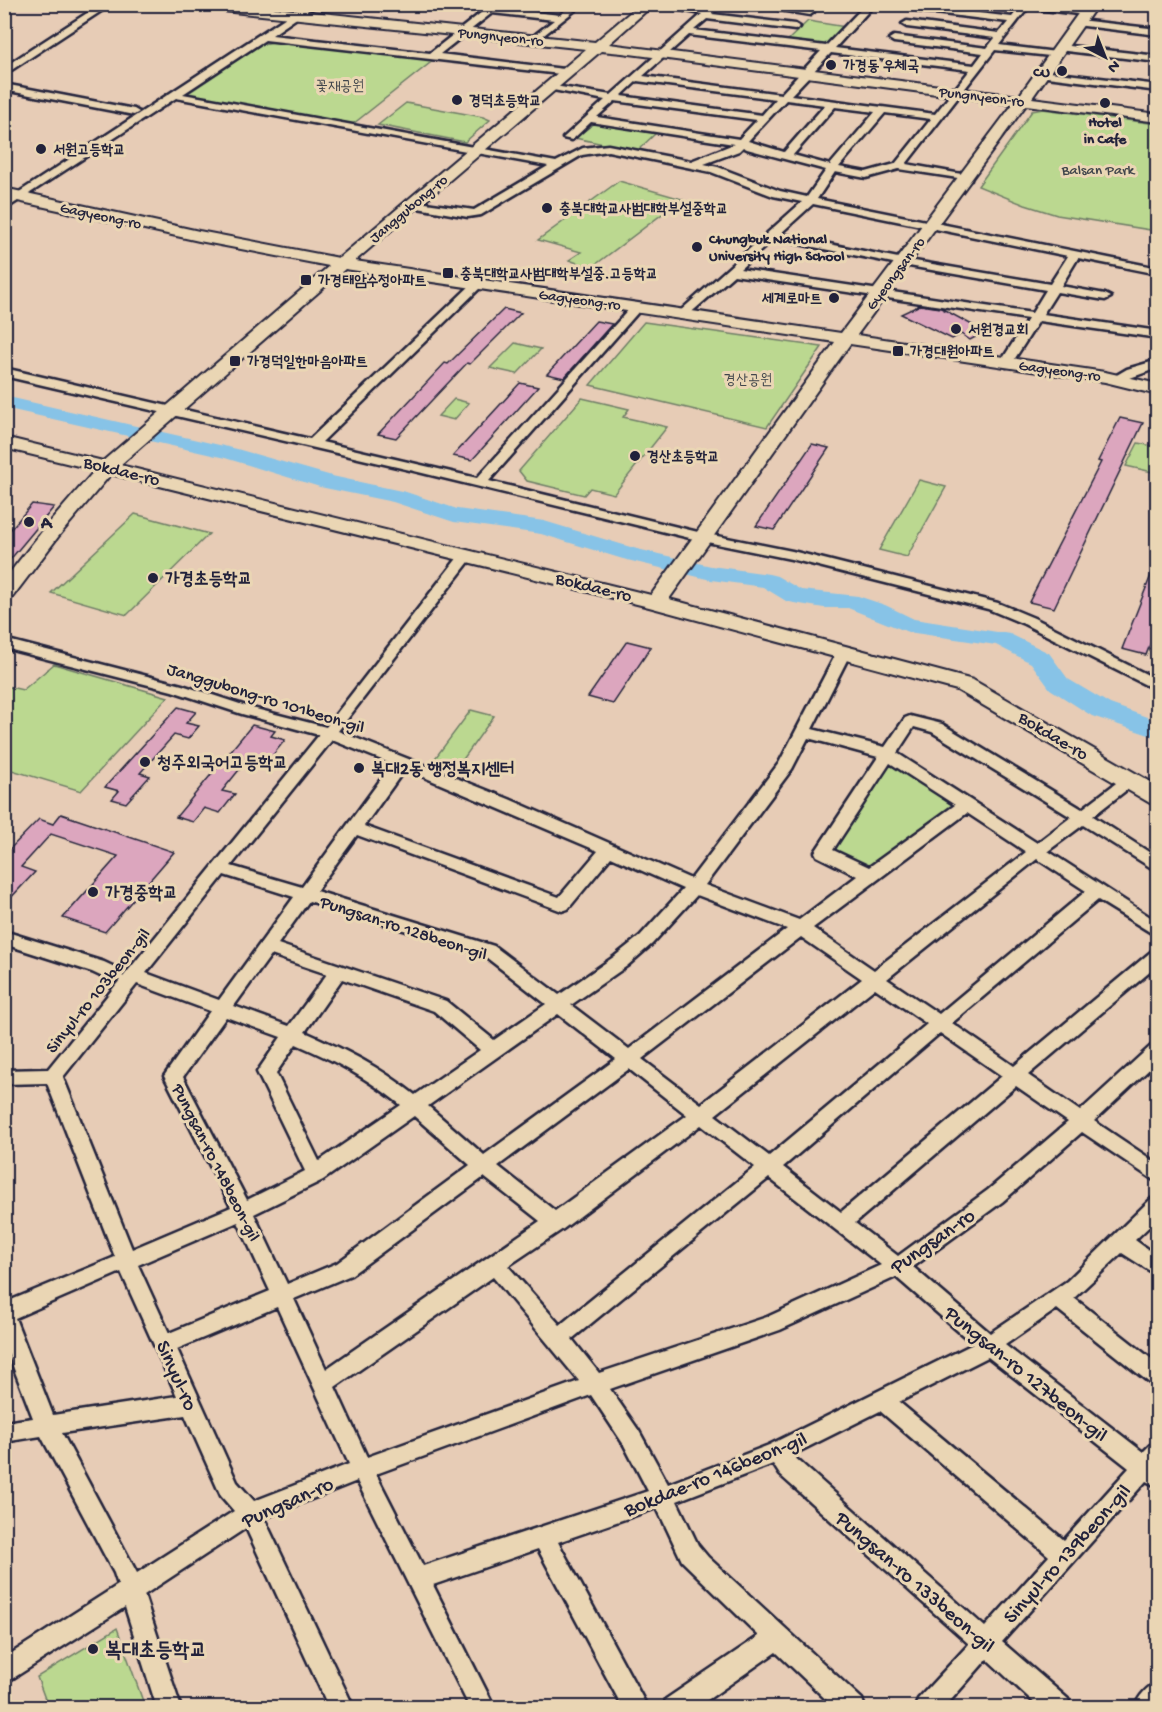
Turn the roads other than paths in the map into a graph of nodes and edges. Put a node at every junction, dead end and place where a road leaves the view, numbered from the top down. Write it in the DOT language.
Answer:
graph roads {
  1 [pos="108,4"];
  2 [pos="195,4"];
  3 [pos="313,4"];
  4 [pos="434,4"];
  5 [pos="579,4"];
  6 [pos="650,4"];
  7 [pos="718,4"];
  8 [pos="747,4"];
  9 [pos="818,4"];
  10 [pos="871,4"];
  11 [pos="1022,5"];
  12 [pos="923,7"];
  13 [pos="493,8"];
  14 [pos="810,12"];
  15 [pos="1086,13"];
  16 [pos="298,14"];
  17 [pos="708,14"];
  18 [pos="562,18"];
  19 [pos="1014,20"];
  20 [pos="907,24"];
  21 [pos="795,27"];
  22 [pos="462,31"];
  23 [pos="688,32"];
  24 [pos="1158,32"];
  25 [pos="1002,36"];
  26 [pos="263,37"];
  27 [pos="535,39"];
  28 [pos="894,39"];
  29 [pos="779,43"];
  30 [pos="599,46"];
  31 [pos="992,49"];
  32 [pos="828,50"];
  33 [pos="1059,51"];
  34 [pos="662,54"];
  35 [pos="432,56"];
  36 [pos="879,56"];
  37 [pos="1158,59"];
  38 [pos="976,68"];
  39 [pos="4,72"];
  40 [pos="569,72"];
  41 [pos="806,73"];
  42 [pos="1042,74"];
  43 [pos="636,78"];
  44 [pos="4,87"];
  45 [pos="551,87"];
  46 [pos="1158,88"];
  47 [pos="957,92"];
  48 [pos="175,95"];
  49 [pos="783,97"];
  50 [pos="613,98"];
  51 [pos="1023,101"];
  52 [pos="832,104"];
  53 [pos="882,110"];
  54 [pos="134,112"];
  55 [pos="937,117"];
  56 [pos="764,118"];
  57 [pos="1158,118"];
  58 [pos="589,119"];
  59 [pos="741,142"];
  60 [pos="594,149"];
  61 [pos="476,150"];
  62 [pos="786,156"];
  63 [pos="558,165"];
  64 [pos="694,165"];
  65 [pos="898,166"];
  66 [pos="832,169"];
  67 [pos="967,178"];
  68 [pos="12,195"];
  69 [pos="810,201"];
  70 [pos="412,204"];
  71 [pos="4,207"];
  72 [pos="931,225"];
  73 [pos="771,235"];
  74 [pos="1075,254"];
  75 [pos="903,262"];
  76 [pos="342,264"];
  77 [pos="730,271"];
  78 [pos="1158,271"];
  79 [pos="478,284"];
  80 [pos="1053,288"];
  81 [pos="880,293"];
  82 [pos="1105,297"];
  83 [pos="636,308"];
  84 [pos="683,314"];
  85 [pos="1035,317"];
  86 [pos="1158,336"];
  87 [pos="847,337"];
  88 [pos="1006,363"];
  89 [pos="1158,364"];
  90 [pos="4,372"];
  91 [pos="1116,379"];
  92 [pos="1158,390"];
  93 [pos="169,411"];
  94 [pos="4,441"];
  95 [pos="313,443"];
  96 [pos="114,460"];
  97 [pos="480,483"];
  98 [pos="700,539"];
  99 [pos="467,555"];
  100 [pos="4,595"];
  101 [pos="660,596"];
  102 [pos="4,643"];
  103 [pos="844,651"];
  104 [pos="1158,686"];
  105 [pos="804,732"];
  106 [pos="329,734"];
  107 [pos="887,754"];
  108 [pos="401,763"];
  109 [pos="1130,781"];
  110 [pos="1158,797"];
  111 [pos="966,805"];
  112 [pos="1082,816"];
  113 [pos="354,828"];
  114 [pos="609,849"];
  115 [pos="1037,851"];
  116 [pos="1158,866"];
  117 [pos="220,868"];
  118 [pos="870,875"];
  119 [pos="694,886"];
  120 [pos="1096,892"];
  121 [pos="305,895"];
  122 [pos="801,928"];
  123 [pos="1158,932"];
  124 [pos="4,937"];
  125 [pos="267,947"];
  126 [pos="1158,955"];
  127 [pos="339,971"];
  128 [pos="115,975"];
  129 [pos="135,976"];
  130 [pos="874,977"];
  131 [pos="558,1004"];
  132 [pos="223,1008"];
  133 [pos="939,1024"];
  134 [pos="294,1035"];
  135 [pos="493,1050"];
  136 [pos="1158,1050"];
  137 [pos="629,1059"];
  138 [pos="53,1076"];
  139 [pos="4,1077"];
  140 [pos="1016,1077"];
  141 [pos="414,1105"];
  142 [pos="700,1115"];
  143 [pos="1080,1123"];
  144 [pos="484,1166"];
  145 [pos="768,1167"];
  146 [pos="316,1174"];
  147 [pos="1158,1175"];
  148 [pos="1158,1205"];
  149 [pos="243,1211"];
  150 [pos="556,1223"];
  151 [pos="841,1223"];
  152 [pos="1120,1241"];
  153 [pos="127,1262"];
  154 [pos="495,1265"];
  155 [pos="898,1267"];
  156 [pos="1158,1268"];
  157 [pos="283,1296"];
  158 [pos="1058,1298"];
  159 [pos="4,1314"];
  160 [pos="558,1337"];
  161 [pos="164,1345"];
  162 [pos="990,1346"];
  163 [pos="1158,1377"];
  164 [pos="322,1383"];
  165 [pos="596,1384"];
  166 [pos="882,1400"];
  167 [pos="191,1404"];
  168 [pos="47,1426"];
  169 [pos="4,1432"];
  170 [pos="777,1452"];
  171 [pos="1153,1465"];
  172 [pos="362,1469"];
  173 [pos="663,1496"];
  174 [pos="250,1513"];
  175 [pos="543,1536"];
  176 [pos="1064,1555"];
  177 [pos="417,1579"];
  178 [pos="133,1590"];
  179 [pos="777,1637"];
  180 [pos="986,1642"];
  181 [pos="4,1671"];
  182 [pos="1158,1694"];
  183 [pos="169,1707"];
  184 [pos="342,1707"];
  185 [pos="483,1707"];
  186 [pos="636,1707"];
  187 [pos="675,1707"];
  188 [pos="853,1707"];
  189 [pos="927,1707"];
  190 [pos="1059,1707"];
  191 [pos="1146,1707"];
  1 -- 39 [label="street"];
  2 -- 16 [label="street, Pungnyeon-ro"];
  3 -- 16 [label="street"];
  4 -- 13 [label="street"];
  5 -- 18 [label="street"];
  6 -- 17 [label="street"];
  6 -- 30 [label="street, Janggubong-ro"];
  7 -- 17 [label="street"];
  8 -- 14 [label="street"];
  9 -- 14 [label="street"];
  10 -- 32 [label="street"];
  11 -- 15 [label="street"];
  11 -- 19 [label="street"];
  12 -- 19 [label="street"];
  12 -- 20 [label="street"];
  13 -- 18 [label="street"];
  13 -- 22 [label="street"];
  14 -- 21 [label="street"];
  15 -- 24 [label="street"];
  15 -- 33 [label="street, Gyeongsan-ro"];
  16 -- 22 [label="street, Pungnyeon-ro"];
  16 -- 26 [label="street"];
  17 -- 21 [label="street"];
  17 -- 23 [label="street"];
  18 -- 27 [label="street"];
  19 -- 25 [label="street"];
  20 -- 25 [label="street"];
  20 -- 28 [label="street"];
  21 -- 29 [label="street"];
  22 -- 27 [label="street, Pungnyeon-ro"];
  22 -- 35 [label="street"];
  23 -- 29 [label="street"];
  23 -- 34 [label="street"];
  25 -- 31 [label="street"];
  26 -- 35 [label="street"];
  26 -- 48 [label="street"];
  27 -- 30 [label="street, Pungnyeon-ro"];
  28 -- 31 [label="street"];
  28 -- 36 [label="street"];
  29 -- 32 [label="street"];
  30 -- 34 [label="street, Pungnyeon-ro"];
  30 -- 40 [label="street, Janggubong-ro"];
  31 -- 33 [label="street"];
  31 -- 38 [label="street"];
  32 -- 36 [label="street"];
  32 -- 41 [label="street"];
  33 -- 37 [label="street"];
  33 -- 42 [label="street, Gyeongsan-ro"];
  34 -- 41 [label="street, Pungnyeon-ro"];
  34 -- 43 [label="street"];
  35 -- 40 [label="street"];
  36 -- 38 [label="street"];
  38 -- 47 [label="street"];
  40 -- 45 [label="street, Janggubong-ro"];
  41 -- 47 [label="street, Pungnyeon-ro"];
  41 -- 49 [label="street"];
  42 -- 46 [label="street"];
  42 -- 51 [label="street, Gyeongsan-ro"];
  43 -- 49 [label="street"];
  43 -- 50 [label="street"];
  44 -- 54 [label="street"];
  45 -- 50 [label="street"];
  45 -- 61 [label="street, Janggubong-ro"];
  47 -- 51 [label="street, Pungnyeon-ro"];
  47 -- 55 [label="street"];
  48 -- 61 [label="street"];
  48 -- 68 [label="street"];
  49 -- 52 [label="street"];
  49 -- 56 [label="street"];
  50 -- 56 [label="street"];
  50 -- 58 [label="street"];
  51 -- 57 [label="street, Pungnyeon-ro"];
  51 -- 67 [label="street, Gyeongsan-ro"];
  52 -- 53 [label="street"];
  52 -- 62 [label="street"];
  53 -- 55 [label="street"];
  53 -- 66 [label="street"];
  55 -- 65 [label="street"];
  56 -- 59 [label="street"];
  58 -- 59 [label="street"];
  58 -- 60 [label="street"];
  59 -- 62 [label="street"];
  59 -- 64 [label="street"];
  60 -- 63 [label="street"];
  60 -- 64 [label="street"];
  61 -- 63 [label="street"];
  61 -- 70 [label="street, Janggubong-ro"];
  62 -- 66 [label="street"];
  63 -- 70 [label="street"];
  64 -- 69 [label="street"];
  65 -- 66 [label="street"];
  65 -- 67 [label="street"];
  66 -- 69 [label="street"];
  67 -- 72 [label="street, Gyeongsan-ro"];
  68 -- 71 [label="street"];
  68 -- 76 [label="street, Gagyeong-ro"];
  69 -- 72 [label="street"];
  69 -- 73 [label="street"];
  70 -- 76 [label="street, Janggubong-ro"];
  72 -- 74 [label="street"];
  72 -- 75 [label="street, Gyeongsan-ro"];
  73 -- 75 [label="street"];
  73 -- 77 [label="street"];
  74 -- 78 [label="street"];
  74 -- 80 [label="street"];
  75 -- 80 [label="street"];
  75 -- 81 [label="street, Gyeongsan-ro"];
  76 -- 79 [label="street, Gagyeong-ro"];
  76 -- 93 [label="street, Janggubong-ro"];
  77 -- 81 [label="street"];
  77 -- 84 [label="street"];
  79 -- 83 [label="street, Gagyeong-ro"];
  79 -- 95 [label="street"];
  80 -- 82 [label="street"];
  80 -- 85 [label="street"];
  81 -- 85 [label="street"];
  81 -- 87 [label="street, Gyeongsan-ro"];
  83 -- 84 [label="street, Gagyeong-ro"];
  83 -- 97 [label="street"];
  84 -- 87 [label="street, Gagyeong-ro"];
  85 -- 86 [label="street"];
  85 -- 88 [label="street"];
  87 -- 88 [label="street, Gagyeong-ro"];
  87 -- 98 [label="street, Gyeongsan-ro"];
  88 -- 91 [label="street, Gagyeong-ro"];
  89 -- 91 [label="street"];
  90 -- 93 [label="street"];
  91 -- 92 [label="street, Gagyeong-ro"];
  93 -- 95 [label="street"];
  93 -- 96 [label="street, Janggubong-ro"];
  94 -- 96 [label="street, Bokdae-ro"];
  95 -- 97 [label="street"];
  96 -- 99 [label="street, Bokdae-ro"];
  96 -- 100 [label="street"];
  97 -- 98 [label="street"];
  98 -- 101 [label="street, Gyeongsan-ro"];
  98 -- 104 [label="street"];
  99 -- 101 [label="street, Bokdae-ro"];
  99 -- 106 [label="street, Sinyul-ro 103beon-gil"];
  101 -- 103 [label="street, Bokdae-ro"];
  102 -- 106 [label="street, Janggubong-ro 101beon-gil"];
  103 -- 105 [label="street"];
  103 -- 109 [label="street, Bokdae-ro"];
  105 -- 107 [label="street"];
  105 -- 119 [label="street"];
  106 -- 108 [label="street, Janggubong-ro 101beon-gil"];
  106 -- 117 [label="street, Sinyul-ro 103beon-gil"];
  107 -- 111 [label="street"];
  107 -- 112 [label="street"];
  107 -- 118 [label="street"];
  108 -- 113 [label="street, Pungsan-ro 148beon-gil"];
  108 -- 114 [label="street, Janggubong-ro 101beon-gil"];
  109 -- 110 [label="street, Bokdae-ro"];
  109 -- 112 [label="street"];
  111 -- 115 [label="street"];
  111 -- 118 [label="street"];
  112 -- 115 [label="street"];
  112 -- 116 [label="street"];
  113 -- 114 [label="street"];
  113 -- 121 [label="street, Pungsan-ro 148beon-gil"];
  114 -- 119 [label="street, Janggubong-ro 101beon-gil"];
  115 -- 120 [label="street"];
  115 -- 130 [label="street"];
  117 -- 121 [label="street, Pungsan-ro 128beon-gil"];
  117 -- 129 [label="street, Sinyul-ro 103beon-gil"];
  118 -- 122 [label="street"];
  119 -- 122 [label="street, Janggubong-ro 101beon-gil"];
  119 -- 131 [label="street"];
  120 -- 123 [label="street"];
  120 -- 133 [label="street"];
  121 -- 125 [label="street, Pungsan-ro 148beon-gil"];
  121 -- 131 [label="street, Pungsan-ro 128beon-gil"];
  122 -- 130 [label="street, Janggubong-ro 101beon-gil"];
  122 -- 137 [label="street"];
  124 -- 128 [label="street"];
  125 -- 127 [label="street"];
  125 -- 132 [label="street, Pungsan-ro 148beon-gil"];
  126 -- 140 [label="street"];
  127 -- 134 [label="street"];
  127 -- 135 [label="street"];
  129 -- 132 [label="street"];
  129 -- 138 [label="street, Sinyul-ro 103beon-gil"];
  130 -- 133 [label="street, Janggubong-ro 101beon-gil"];
  130 -- 142 [label="street"];
  131 -- 135 [label="street"];
  131 -- 137 [label="street, Pungsan-ro 128beon-gil"];
  132 -- 134 [label="street"];
  132 -- 149 [label="street, Pungsan-ro 148beon-gil"];
  133 -- 140 [label="street, Janggubong-ro 101beon-gil"];
  133 -- 145 [label="street"];
  134 -- 141 [label="street"];
  134 -- 146 [label="street"];
  135 -- 141 [label="street"];
  136 -- 143 [label="street, Pungsan-ro"];
  137 -- 142 [label="street, Pungsan-ro 128beon-gil"];
  137 -- 144 [label="street"];
  138 -- 139 [label="street"];
  138 -- 153 [label="street, Sinyul-ro"];
  140 -- 143 [label="street, Janggubong-ro 101beon-gil"];
  140 -- 151 [label="street"];
  141 -- 144 [label="street"];
  141 -- 146 [label="street"];
  142 -- 145 [label="street, Pungsan-ro 128beon-gil"];
  142 -- 150 [label="street"];
  143 -- 147 [label="street, Janggubong-ro 101beon-gil"];
  143 -- 155 [label="street, Pungsan-ro"];
  144 -- 150 [label="street"];
  144 -- 157 [label="street"];
  145 -- 151 [label="street, Pungsan-ro 128beon-gil"];
  145 -- 160 [label="street"];
  146 -- 149 [label="street"];
  148 -- 152 [label="street, Bokdae-ro 146beon-gil"];
  149 -- 153 [label="street"];
  149 -- 157 [label="street, Pungsan-ro 148beon-gil"];
  150 -- 154 [label="street"];
  151 -- 155 [label="street, Pungsan-ro 128beon-gil"];
  152 -- 156 [label="street"];
  152 -- 158 [label="street, Bokdae-ro 146beon-gil"];
  153 -- 159 [label="street"];
  153 -- 161 [label="street, Sinyul-ro"];
  154 -- 160 [label="street"];
  154 -- 164 [label="street"];
  155 -- 162 [label="street, Pungsan-ro 127beon-gil"];
  155 -- 165 [label="street, Pungsan-ro"];
  157 -- 161 [label="street"];
  157 -- 164 [label="street, Pungsan-ro 148beon-gil"];
  158 -- 162 [label="street, Bokdae-ro 146beon-gil"];
  158 -- 163 [label="street"];
  159 -- 168 [label="street"];
  160 -- 165 [label="street"];
  161 -- 167 [label="street, Sinyul-ro"];
  162 -- 166 [label="street, Bokdae-ro 146beon-gil"];
  162 -- 171 [label="street, Pungsan-ro 127beon-gil"];
  164 -- 172 [label="street, Pungsan-ro 148beon-gil"];
  165 -- 172 [label="street, Pungsan-ro"];
  165 -- 173 [label="street"];
  166 -- 170 [label="street, Bokdae-ro 146beon-gil"];
  166 -- 176 [label="street"];
  167 -- 168 [label="street"];
  167 -- 174 [label="street, Sinyul-ro"];
  168 -- 169 [label="street"];
  168 -- 178 [label="street"];
  170 -- 173 [label="street, Bokdae-ro 146beon-gil"];
  170 -- 180 [label="street, Pungsan-ro 133beon-gil"];
  171 -- 176 [label="street, Sinyul-ro 139beon-gil"];
  172 -- 174 [label="street, Pungsan-ro"];
  172 -- 177 [label="street, Pungsan-ro 148beon-gil"];
  173 -- 175 [label="street, Bokdae-ro 146beon-gil"];
  173 -- 179 [label="street"];
  174 -- 178 [label="street, Pungsan-ro"];
  174 -- 184 [label="street, Sinyul-ro"];
  175 -- 177 [label="street, Bokdae-ro 146beon-gil"];
  175 -- 186 [label="street"];
  176 -- 180 [label="street, Sinyul-ro 139beon-gil"];
  177 -- 185 [label="street, Pungsan-ro 148beon-gil"];
  178 -- 181 [label="street, Pungsan-ro"];
  178 -- 183 [label="street"];
  179 -- 187 [label="street"];
  179 -- 188 [label="street"];
  180 -- 189 [label="street, Sinyul-ro 139beon-gil"];
  180 -- 190 [label="street, Pungsan-ro 133beon-gil"];
  182 -- 191 [label="street"];
}
